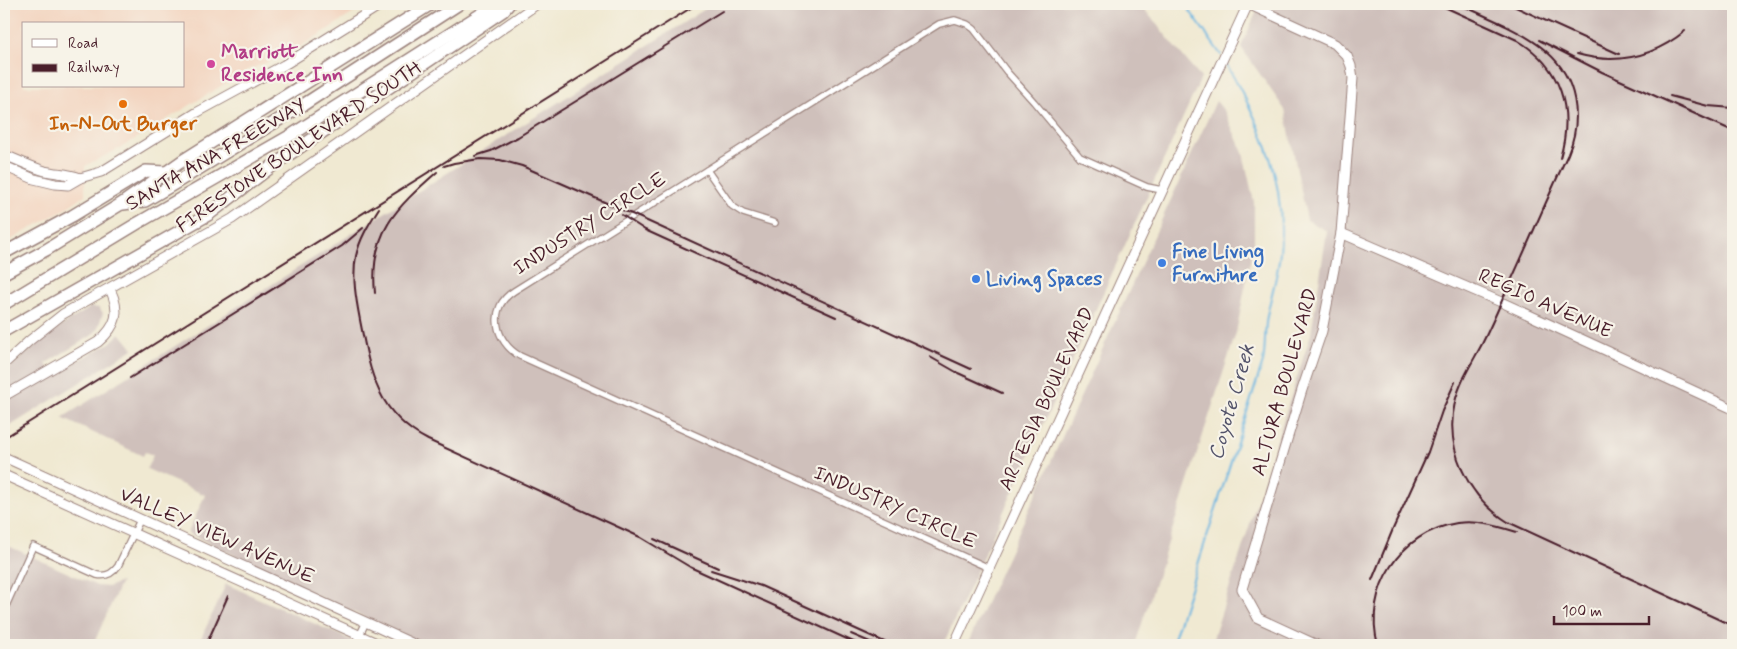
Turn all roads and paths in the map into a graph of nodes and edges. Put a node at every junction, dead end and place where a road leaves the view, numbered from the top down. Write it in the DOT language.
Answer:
graph roads {
  1 [pos="382,4"];
  2 [pos="431,4"];
  3 [pos="460,4"];
  4 [pos="497,4"];
  5 [pos="509,4"];
  6 [pos="537,4"];
  7 [pos="1248,4"];
  8 [pos="4,155"];
  9 [pos="4,166"];
  10 [pos="708,170"];
  11 [pos="165,172"];
  12 [pos="80,178"];
  13 [pos="1162,190"];
  14 [pos="121,204"];
  15 [pos="775,223"];
  16 [pos="1341,233"];
  17 [pos="4,253"];
  18 [pos="4,273"];
  19 [pos="110,289"];
  20 [pos="4,304"];
  21 [pos="4,331"];
  22 [pos="4,364"];
  23 [pos="4,396"];
  24 [pos="1733,409"];
  25 [pos="4,457"];
  26 [pos="4,475"];
  27 [pos="140,520"];
  28 [pos="134,533"];
  29 [pos="989,568"];
  30 [pos="4,610"];
  31 [pos="366,622"];
  32 [pos="359,635"];
  33 [pos="355,645"];
  34 [pos="381,645"];
  35 [pos="416,645"];
  36 [pos="954,645"];
  37 [pos="1317,645"];
  1 -- 12 [label="street"];
  2 -- 11 [label="highway, SANTA ANA FREEWAY"];
  3 -- 14 [label="highway"];
  4 -- 20 [label="highway, SANTA ANA FREEWAY"];
  5 -- 21 [label="highway"];
  6 -- 19 [label="street, FIRESTONE BOULEVARD SOUTH"];
  7 -- 13 [label="street, ARTESIA BOULEVARD"];
  7 -- 16 [label="street, ALTURA BOULEVARD"];
  8 -- 12 [label="street"];
  9 -- 12 [label="street"];
  10 -- 13 [label="street, INDUSTRY CIRCLE"];
  10 -- 15 [label="street"];
  10 -- 29 [label="street, INDUSTRY CIRCLE"];
  11 -- 14 [label="highway, SANTA ANA FREEWAY"];
  11 -- 17 [label="highway"];
  13 -- 29 [label="street, ARTESIA BOULEVARD"];
  14 -- 18 [label="highway, SANTA ANA FREEWAY"];
  16 -- 24 [label="street, REGIO AVENUE"];
  16 -- 37 [label="street, ALTURA BOULEVARD"];
  19 -- 22 [label="street, FIRESTONE BOULEVARD SOUTH"];
  19 -- 23 [label="street"];
  25 -- 27 [label="street, VALLEY VIEW AVENUE"];
  26 -- 28 [label="street, VALLEY VIEW AVENUE"];
  27 -- 28 [label="street"];
  27 -- 31 [label="street, VALLEY VIEW AVENUE"];
  28 -- 30 [label="street"];
  28 -- 32 [label="street, VALLEY VIEW AVENUE"];
  29 -- 36 [label="street, ARTESIA BOULEVARD"];
  31 -- 32 [label="street"];
  31 -- 35 [label="street, VALLEY VIEW AVENUE"];
  32 -- 33 [label="street"];
  32 -- 34 [label="street, VALLEY VIEW AVENUE"];
}
